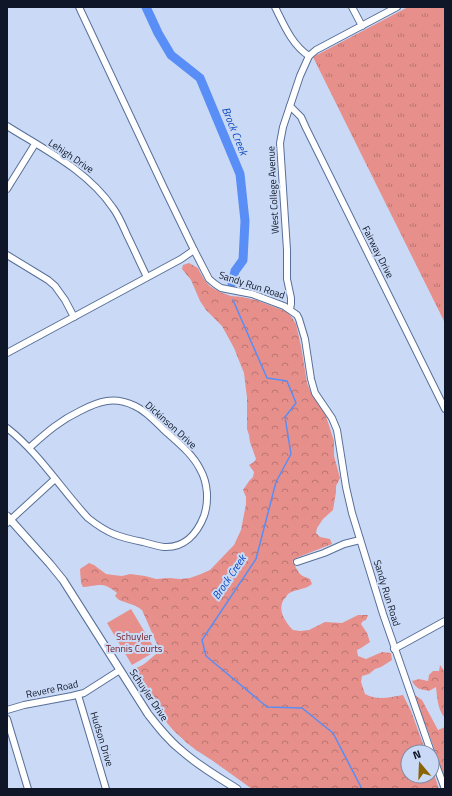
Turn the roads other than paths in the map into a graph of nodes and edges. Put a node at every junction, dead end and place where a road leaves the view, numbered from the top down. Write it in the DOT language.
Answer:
graph roads {
  1 [pos="79,7"];
  2 [pos="275,7"];
  3 [pos="352,7"];
  4 [pos="397,7"];
  5 [pos="362,26"];
  6 [pos="309,56"];
  7 [pos="290,106"];
  8 [pos="7,126"];
  9 [pos="35,144"];
  10 [pos="7,189"];
  11 [pos="194,250"];
  12 [pos="7,254"];
  13 [pos="147,277"];
  14 [pos="290,309"];
  15 [pos="74,316"];
  16 [pos="7,353"];
  17 [pos="445,409"];
  18 [pos="7,428"];
  19 [pos="29,448"];
  20 [pos="55,479"];
  21 [pos="8,519"];
  22 [pos="360,540"];
  23 [pos="298,562"];
  24 [pos="445,621"];
  25 [pos="394,649"];
  26 [pos="120,670"];
  27 [pos="78,695"];
  28 [pos="7,710"];
  29 [pos="7,720"];
  30 [pos="429,744"];
  31 [pos="443,778"];
  32 [pos="28,789"];
  33 [pos="106,789"];
  34 [pos="237,789"];
  35 [pos="444,789"];
  1 -- 11 [label="street, Sandy Run Road"];
  2 -- 6 [label="street"];
  3 -- 5 [label="street"];
  4 -- 5 [label="street"];
  5 -- 6 [label="street"];
  6 -- 7 [label="street, West College Avenue"];
  7 -- 14 [label="street, West College Avenue"];
  7 -- 17 [label="street, Fairway Drive"];
  8 -- 9 [label="street, Lehigh Drive"];
  9 -- 10 [label="street"];
  9 -- 13 [label="street, Lehigh Drive"];
  11 -- 13 [label="street"];
  11 -- 14 [label="street, Sandy Run Road"];
  12 -- 15 [label="street"];
  13 -- 15 [label="street"];
  14 -- 22 [label="street, Sandy Run Road"];
  15 -- 16 [label="street"];
  18 -- 19 [label="street, Dickinson Drive"];
  19 -- 20 [label="street, Dickinson Drive"];
  19 -- 20 [label="street, Dickinson Drive"];
  20 -- 21 [label="street"];
  21 -- 26 [label="street, Schuyler Drive"];
  22 -- 23 [label="street"];
  22 -- 25 [label="street, Sandy Run Road"];
  24 -- 25 [label="street"];
  25 -- 30 [label="street, Sandy Run Road"];
  26 -- 27 [label="street, Revere Road"];
  26 -- 34 [label="street, Schuyler Drive"];
  27 -- 28 [label="street, Revere Road"];
  27 -- 33 [label="street, Hudson Drive"];
  29 -- 32 [label="street"];
  31 -- 35 [label="street, Sandy Run Road"];
}
